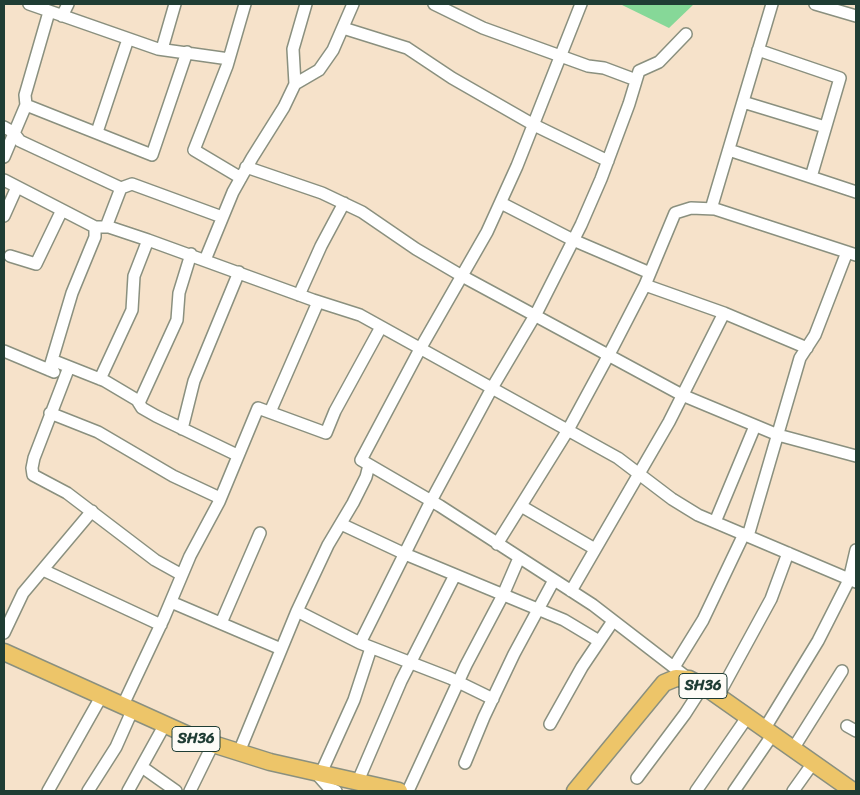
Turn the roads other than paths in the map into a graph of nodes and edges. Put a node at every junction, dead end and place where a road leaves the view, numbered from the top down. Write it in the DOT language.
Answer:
graph roads {
  1 [pos="68,4"];
  2 [pos="175,4"];
  3 [pos="245,4"];
  4 [pos="306,4"];
  5 [pos="353,4"];
  6 [pos="434,4"];
  7 [pos="581,4"];
  8 [pos="772,4"];
  9 [pos="815,4"];
  10 [pos="36,5"];
  11 [pos="49,12"];
  12 [pos="62,16"];
  13 [pos="856,16"];
  14 [pos="343,28"];
  15 [pos="686,34"];
  16 [pos="128,39"];
  17 [pos="162,49"];
  18 [pos="758,50"];
  19 [pos="187,52"];
  20 [pos="562,55"];
  21 [pos="229,59"];
  22 [pos="636,80"];
  23 [pos="294,84"];
  24 [pos="743,102"];
  25 [pos="26,105"];
  26 [pos="534,125"];
  27 [pos="4,127"];
  28 [pos="825,127"];
  29 [pos="97,132"];
  30 [pos="14,134"];
  31 [pos="728,150"];
  32 [pos="4,156"];
  33 [pos="608,162"];
  34 [pos="243,173"];
  35 [pos="810,177"];
  36 [pos="4,180"];
  37 [pos="17,187"];
  38 [pos="121,188"];
  39 [pos="856,192"];
  40 [pos="344,203"];
  41 [pos="501,203"];
  42 [pos="711,209"];
  43 [pos="62,210"];
  44 [pos="4,216"];
  45 [pos="222,217"];
  46 [pos="101,227"];
  47 [pos="148,240"];
  48 [pos="573,240"];
  49 [pos="852,253"];
  50 [pos="191,254"];
  51 [pos="10,256"];
  52 [pos="205,260"];
  53 [pos="238,272"];
  54 [pos="650,274"];
  55 [pos="462,276"];
  56 [pos="645,285"];
  57 [pos="299,295"];
  58 [pos="318,302"];
  59 [pos="724,313"];
  60 [pos="534,316"];
  61 [pos="381,327"];
  62 [pos="807,348"];
  63 [pos="420,349"];
  64 [pos="4,351"];
  65 [pos="608,355"];
  66 [pos="51,365"];
  67 [pos="67,372"];
  68 [pos="100,378"];
  69 [pos="492,388"];
  70 [pos="682,394"];
  71 [pos="139,403"];
  72 [pos="270,412"];
  73 [pos="50,413"];
  74 [pos="755,426"];
  75 [pos="182,429"];
  76 [pos="568,430"];
  77 [pos="778,435"];
  78 [pos="237,455"];
  79 [pos="856,456"];
  80 [pos="369,465"];
  81 [pos="639,474"];
  82 [pos="220,498"];
  83 [pos="431,500"];
  84 [pos="521,506"];
  85 [pos="92,511"];
  86 [pos="715,522"];
  87 [pos="341,524"];
  88 [pos="260,534"];
  89 [pos="746,535"];
  90 [pos="497,544"];
  91 [pos="595,549"];
  92 [pos="856,550"];
  93 [pos="788,553"];
  94 [pos="405,554"];
  95 [pos="519,558"];
  96 [pos="43,570"];
  97 [pos="182,574"];
  98 [pos="455,575"];
  99 [pos="554,580"];
  100 [pos="852,581"];
  101 [pos="571,591"];
  102 [pos="503,595"];
  103 [pos="171,602"];
  104 [pos="538,609"];
  105 [pos="297,612"];
  106 [pos="613,621"];
  107 [pos="221,624"];
  108 [pos="161,625"];
  109 [pos="4,633"];
  110 [pos="599,641"];
  111 [pos="360,643"];
  112 [pos="371,648"];
  113 [pos="281,649"];
  114 [pos="4,652"];
  115 [pos="410,663"];
  116 [pos="674,667"];
  117 [pos="842,671"];
  118 [pos="458,682"];
  119 [pos="696,683"];
  120 [pos="718,696"];
  121 [pos="101,697"];
  122 [pos="493,699"];
  123 [pos="127,709"];
  124 [pos="748,716"];
  125 [pos="550,724"];
  126 [pos="164,726"];
  127 [pos="769,731"];
  128 [pos="213,744"];
  129 [pos="793,749"];
  130 [pos="239,752"];
  131 [pos="465,763"];
  132 [pos="813,763"];
  133 [pos="142,767"];
  134 [pos="318,772"];
  135 [pos="637,778"];
  136 [pos="358,781"];
  137 [pos="850,788"];
  138 [pos="48,791"];
  139 [pos="88,791"];
  140 [pos="128,791"];
  141 [pos="176,791"];
  142 [pos="190,791"];
  143 [pos="336,791"];
  144 [pos="400,791"];
  145 [pos="408,791"];
  146 [pos="575,791"];
  147 [pos="696,791"];
  148 [pos="734,791"];
  149 [pos="794,791"];
  1 -- 12 [label="street"];
  2 -- 17 [label="street"];
  3 -- 21 [label="street"];
  4 -- 23 [label="street"];
  5 -- 14 [label="street"];
  6 -- 20 [label="street"];
  7 -- 20 [label="street"];
  8 -- 18 [label="street"];
  9 -- 13 [label="street"];
  10 -- 11 [label="street"];
  11 -- 12 [label="street"];
  11 -- 25 [label="street"];
  12 -- 16 [label="street"];
  14 -- 23 [label="street"];
  14 -- 26 [label="street"];
  15 -- 22 [label="street"];
  16 -- 17 [label="street"];
  16 -- 29 [label="street"];
  17 -- 19 [label="street"];
  18 -- 24 [label="street"];
  18 -- 28 [label="street"];
  19 -- 21 [label="street"];
  19 -- 29 [label="street"];
  20 -- 22 [label="street"];
  20 -- 26 [label="street"];
  21 -- 34 [label="street"];
  22 -- 33 [label="street"];
  23 -- 34 [label="street"];
  24 -- 28 [label="street"];
  24 -- 31 [label="street"];
  25 -- 29 [label="street"];
  25 -- 30 [label="street"];
  26 -- 33 [label="street"];
  26 -- 41 [label="street"];
  27 -- 30 [label="street"];
  28 -- 35 [label="street"];
  30 -- 32 [label="street"];
  30 -- 38 [label="street"];
  31 -- 35 [label="street"];
  31 -- 42 [label="street"];
  33 -- 48 [label="street"];
  34 -- 40 [label="street"];
  34 -- 45 [label="street"];
  35 -- 39 [label="street"];
  36 -- 37 [label="street"];
  37 -- 43 [label="street"];
  37 -- 44 [label="street"];
  38 -- 45 [label="street"];
  38 -- 46 [label="street"];
  40 -- 55 [label="street"];
  40 -- 57 [label="street"];
  41 -- 48 [label="street"];
  41 -- 55 [label="street"];
  42 -- 49 [label="street"];
  42 -- 54 [label="street"];
  43 -- 46 [label="street"];
  43 -- 51 [label="street"];
  45 -- 52 [label="street"];
  46 -- 47 [label="street"];
  46 -- 66 [label="street"];
  47 -- 50 [label="street"];
  47 -- 68 [label="street"];
  48 -- 54 [label="street"];
  48 -- 60 [label="street"];
  49 -- 62 [label="street"];
  50 -- 52 [label="street"];
  50 -- 71 [label="street"];
  52 -- 53 [label="street"];
  53 -- 57 [label="street"];
  53 -- 75 [label="street"];
  54 -- 56 [label="street"];
  55 -- 60 [label="street"];
  55 -- 63 [label="street"];
  56 -- 59 [label="street"];
  56 -- 65 [label="street"];
  57 -- 58 [label="street"];
  58 -- 61 [label="street"];
  58 -- 72 [label="street"];
  59 -- 62 [label="street"];
  59 -- 70 [label="street"];
  60 -- 65 [label="street"];
  60 -- 69 [label="street"];
  61 -- 63 [label="street"];
  61 -- 72 [label="street"];
  62 -- 77 [label="street"];
  63 -- 69 [label="street"];
  63 -- 80 [label="street"];
  64 -- 66 [label="street"];
  65 -- 70 [label="street"];
  65 -- 76 [label="street"];
  66 -- 67 [label="street"];
  67 -- 68 [label="street"];
  67 -- 73 [label="street"];
  68 -- 71 [label="street"];
  69 -- 76 [label="street"];
  69 -- 83 [label="street"];
  70 -- 74 [label="street"];
  70 -- 81 [label="street"];
  71 -- 75 [label="street"];
  72 -- 78 [label="street"];
  73 -- 82 [label="street"];
  73 -- 85 [label="street"];
  74 -- 77 [label="street"];
  74 -- 86 [label="street"];
  75 -- 78 [label="street"];
  76 -- 81 [label="street"];
  76 -- 84 [label="street"];
  77 -- 79 [label="street"];
  77 -- 89 [label="street"];
  78 -- 82 [label="street"];
  80 -- 83 [label="street"];
  80 -- 87 [label="street"];
  81 -- 86 [label="street"];
  81 -- 91 [label="street"];
  82 -- 97 [label="street"];
  83 -- 90 [label="street"];
  83 -- 94 [label="street"];
  84 -- 90 [label="street"];
  84 -- 91 [label="street"];
  85 -- 96 [label="street"];
  85 -- 97 [label="street"];
  86 -- 89 [label="street"];
  87 -- 94 [label="street"];
  87 -- 105 [label="street"];
  88 -- 107 [label="street"];
  89 -- 93 [label="street"];
  89 -- 116 [label="street"];
  90 -- 95 [label="street"];
  91 -- 101 [label="street"];
  92 -- 100 [label="street"];
  93 -- 100 [label="street"];
  93 -- 120 [label="street"];
  94 -- 98 [label="street"];
  94 -- 111 [label="street"];
  95 -- 99 [label="street"];
  95 -- 102 [label="street"];
  96 -- 108 [label="street"];
  96 -- 109 [label="street"];
  97 -- 103 [label="street"];
  98 -- 102 [label="street"];
  98 -- 115 [label="street"];
  99 -- 101 [label="street"];
  99 -- 104 [label="street"];
  100 -- 127 [label="street"];
  101 -- 106 [label="street"];
  102 -- 104 [label="street"];
  102 -- 118 [label="street"];
  103 -- 107 [label="street"];
  103 -- 108 [label="street"];
  104 -- 110 [label="street"];
  104 -- 122 [label="street"];
  105 -- 111 [label="street"];
  105 -- 113 [label="street"];
  106 -- 110 [label="street"];
  106 -- 116 [label="street"];
  107 -- 113 [label="street"];
  108 -- 123 [label="street"];
  110 -- 125 [label="street"];
  111 -- 112 [label="street"];
  112 -- 115 [label="street"];
  112 -- 134 [label="street"];
  113 -- 130 [label="street"];
  114 -- 121 [label="highway, SH36"];
  115 -- 118 [label="street"];
  115 -- 136 [label="street"];
  116 -- 119 [label="street"];
  117 -- 129 [label="street"];
  118 -- 122 [label="street"];
  118 -- 145 [label="street"];
  119 -- 120 [label="highway, SH36"];
  119 -- 135 [label="street"];
  119 -- 146 [label="highway, SH36"];
  120 -- 124 [label="highway, SH36"];
  121 -- 123 [label="highway, SH36"];
  121 -- 138 [label="street"];
  122 -- 131 [label="street"];
  123 -- 126 [label="highway, SH36"];
  123 -- 139 [label="street"];
  124 -- 127 [label="highway, SH36"];
  124 -- 147 [label="street"];
  126 -- 128 [label="highway, SH36"];
  126 -- 133 [label="street"];
  127 -- 129 [label="highway, SH36"];
  127 -- 148 [label="street"];
  128 -- 130 [label="highway, SH36"];
  128 -- 142 [label="street"];
  129 -- 132 [label="highway, SH36"];
  130 -- 134 [label="highway, SH36"];
  132 -- 137 [label="highway, SH36"];
  132 -- 149 [label="street"];
  133 -- 140 [label="street"];
  133 -- 141 [label="street"];
  134 -- 136 [label="highway, SH36"];
  134 -- 143 [label="street"];
  136 -- 144 [label="highway, SH36"];
}
